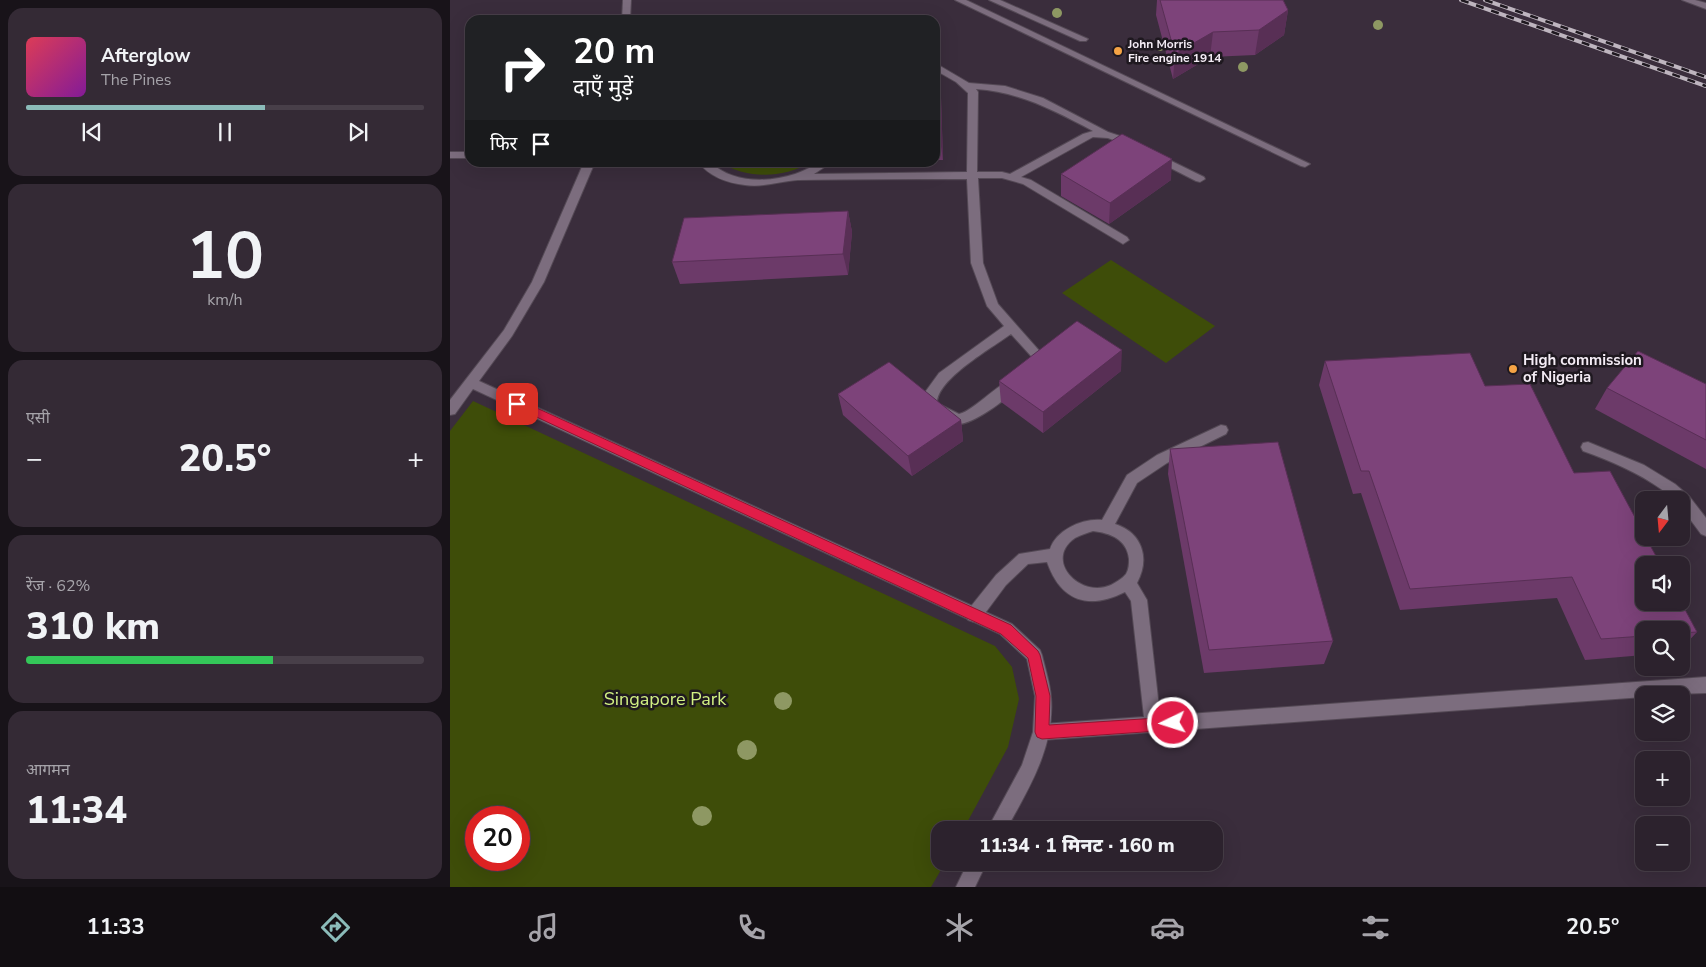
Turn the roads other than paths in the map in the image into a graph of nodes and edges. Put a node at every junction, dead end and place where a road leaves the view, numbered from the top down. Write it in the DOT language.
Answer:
graph roads {
  1 [pos="628,0"];
  2 [pos="959,0"];
  3 [pos="993,0"];
  4 [pos="1686,0"];
  5 [pos="1706,6"];
  6 [pos="626,15"];
  7 [pos="1083,39"];
  8 [pos="940,69"];
  9 [pos="967,86"];
  10 [pos="1106,134"];
  11 [pos="465,154"];
  12 [pos="450,155"];
  13 [pos="1305,164"];
  14 [pos="588,167"];
  15 [pos="706,167"];
  16 [pos="820,167"];
  17 [pos="972,175"];
  18 [pos="1013,176"];
  19 [pos="796,178"];
  20 [pos="1200,179"];
  21 [pos="1123,240"];
  22 [pos="1012,326"];
  23 [pos="472,383"];
  24 [pos="450,410"];
  25 [pos="1220,430"];
  26 [pos="1588,447"];
  27 [pos="1106,527"];
  28 [pos="1706,530"];
  29 [pos="1054,555"];
  30 [pos="1128,583"];
  31 [pos="974,614"];
  32 [pos="1706,684"];
  33 [pos="1153,725"];
  34 [pos="1042,732"];
  35 [pos="1001,821"];
  36 [pos="973,871"];
  37 [pos="964,887"];
  1 -- 6 [label="street"];
  2 -- 13 [label="street"];
  3 -- 7 [label="street"];
  4 -- 5 [label="street"];
  8 -- 9 [label="street"];
  9 -- 10 [label="street"];
  9 -- 17 [label="street"];
  10 -- 18 [label="street"];
  10 -- 20 [label="street"];
  11 -- 12 [label="street"];
  14 -- 23 [label="street"];
  15 -- 19 [label="street"];
  16 -- 19 [label="street"];
  17 -- 18 [label="street"];
  17 -- 19 [label="street"];
  17 -- 22 [label="street"];
  18 -- 21 [label="street"];
  22 -- 22 [label="lane"];
  23 -- 24 [label="street"];
  23 -- 31 [label="street"];
  25 -- 27 [label="street"];
  26 -- 28 [label="street"];
  27 -- 29 [label="street"];
  27 -- 30 [label="street"];
  29 -- 30 [label="street"];
  29 -- 31 [label="street"];
  30 -- 33 [label="street"];
  31 -- 34 [label="street"];
  32 -- 33 [label="street"];
  33 -- 34 [label="street"];
  34 -- 35 [label="street"];
  36 -- 37 [label="street"];
}
